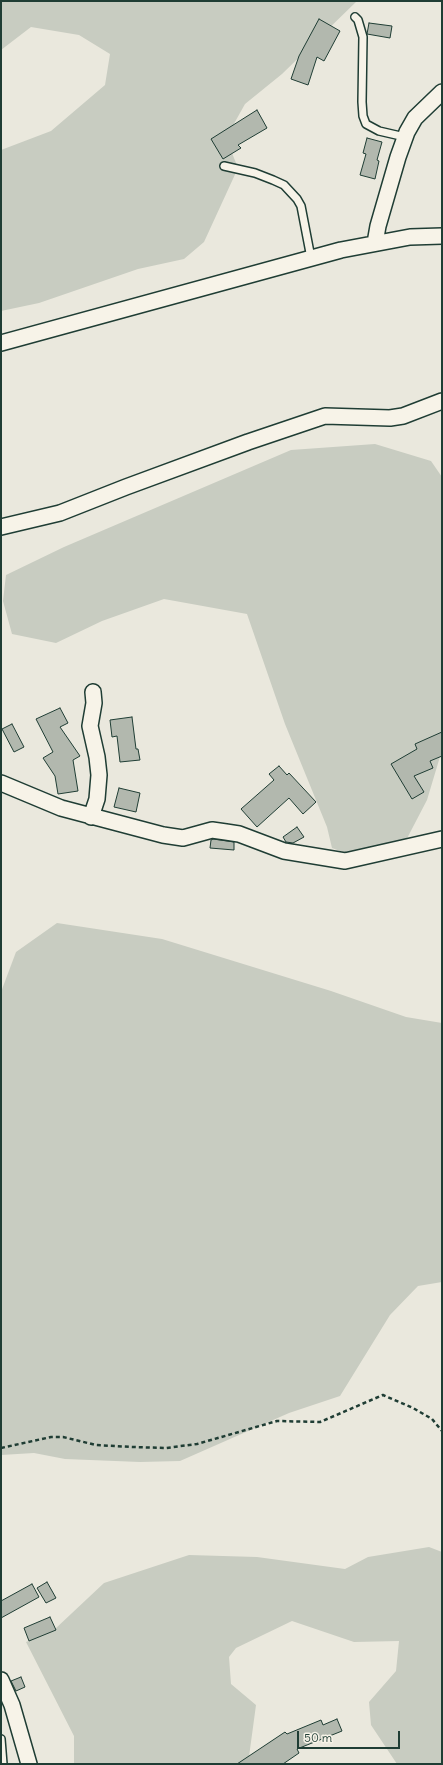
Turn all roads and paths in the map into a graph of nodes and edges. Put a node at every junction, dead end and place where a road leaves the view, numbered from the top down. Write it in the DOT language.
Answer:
graph roads {
  1 [pos="354,18"];
  2 [pos="442,92"];
  3 [pos="405,136"];
  4 [pos="224,166"];
  5 [pos="442,236"];
  6 [pos="375,243"];
  7 [pos="310,258"];
  8 [pos="1,343"];
  9 [pos="442,401"];
  10 [pos="1,527"];
  11 [pos="93,692"];
  12 [pos="1,783"];
  13 [pos="91,817"];
  14 [pos="442,838"];
  15 [pos="442,1431"];
  16 [pos="1,1448"];
  17 [pos="1,1680"];
  18 [pos="1,1739"];
  19 [pos="3,1764"];
  20 [pos="29,1764"];
  1 -- 3 [label="lane"];
  2 -- 3 [label="street"];
  3 -- 6 [label="street"];
  4 -- 7 [label="lane"];
  5 -- 6 [label="street"];
  6 -- 7 [label="street"];
  7 -- 8 [label="street"];
  9 -- 10 [label="street"];
  11 -- 13 [label="street"];
  12 -- 13 [label="street"];
  13 -- 14 [label="street"];
  15 -- 16 [label="path"];
  17 -- 20 [label="street"];
  18 -- 19 [label="lane"];
}
